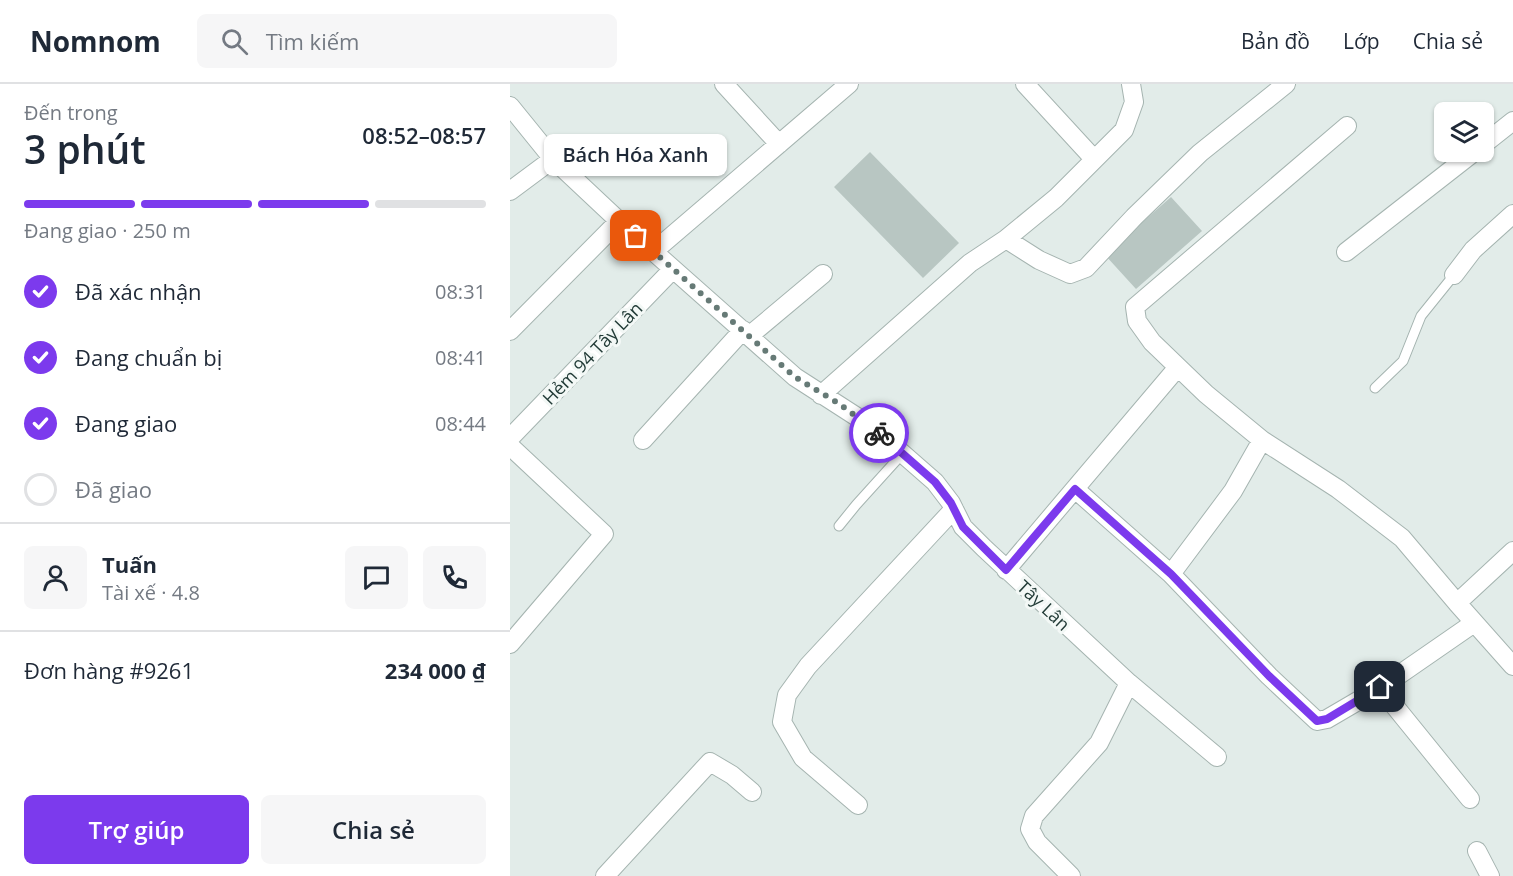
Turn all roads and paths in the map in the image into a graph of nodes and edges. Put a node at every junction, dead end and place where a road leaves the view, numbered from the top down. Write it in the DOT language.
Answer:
graph roads {
  1 [pos="724,84"];
  2 [pos="849,84"];
  3 [pos="1025,84"];
  4 [pos="1131,84"];
  5 [pos="1286,84"];
  6 [pos="510,106"];
  7 [pos="1513,121"];
  8 [pos="1347,126"];
  9 [pos="1494,136"];
  10 [pos="779,144"];
  11 [pos="553,159"];
  12 [pos="1094,159"];
  13 [pos="1461,162"];
  14 [pos="510,191"];
  15 [pos="1513,214"];
  16 [pos="619,221"];
  17 [pos="1006,239"];
  18 [pos="654,251"];
  19 [pos="1346,252"];
  20 [pos="673,269"];
  21 [pos="823,274"];
  22 [pos="1454,275"];
  23 [pos="510,331"];
  24 [pos="746,333"];
  25 [pos="1178,367"];
  26 [pos="1375,388"];
  27 [pos="821,395"];
  28 [pos="510,438"];
  29 [pos="643,440"];
  30 [pos="1262,440"];
  31 [pos="510,446"];
  32 [pos="903,453"];
  33 [pos="1075,489"];
  34 [pos="954,509"];
  35 [pos="839,526"];
  36 [pos="1513,551"];
  37 [pos="1006,570"];
  38 [pos="1171,574"];
  39 [pos="1457,603"];
  40 [pos="1473,623"];
  41 [pos="510,644"];
  42 [pos="1513,666"];
  43 [pos="1129,683"];
  44 [pos="1380,687"];
  45 [pos="1217,757"];
  46 [pos="752,792"];
  47 [pos="1470,799"];
  48 [pos="858,805"];
  49 [pos="1477,851"];
  50 [pos="605,876"];
  51 [pos="1071,876"];
  52 [pos="1490,876"];
  1 -- 10 [label="street"];
  2 -- 10 [label="street"];
  3 -- 12 [label="street"];
  4 -- 12 [label="street"];
  5 -- 17 [label="street"];
  6 -- 11 [label="street, Tây Lân"];
  7 -- 9 [label="street"];
  8 -- 25 [label="street"];
  10 -- 18 [label="street"];
  11 -- 14 [label="street"];
  11 -- 16 [label="street, Tây Lân"];
  12 -- 17 [label="street"];
  13 -- 19 [label="street"];
  15 -- 22 [label="street"];
  16 -- 18 [label="street, Tây Lân"];
  16 -- 23 [label="street"];
  17 -- 27 [label="street"];
  18 -- 20 [label="street, Tây Lân"];
  20 -- 24 [label="street, Tây Lân"];
  20 -- 28 [label="street, Hẻm 94 Tây Lân"];
  21 -- 24 [label="street"];
  22 -- 26 [label="lane"];
  24 -- 27 [label="street, Tây Lân"];
  24 -- 29 [label="street"];
  25 -- 30 [label="street"];
  25 -- 33 [label="street"];
  27 -- 32 [label="street, Tây Lân"];
  30 -- 38 [label="street"];
  30 -- 39 [label="street"];
  31 -- 41 [label="street"];
  32 -- 34 [label="street, Tây Lân"];
  32 -- 35 [label="lane"];
  33 -- 37 [label="street"];
  33 -- 38 [label="street"];
  34 -- 37 [label="street, Tây Lân"];
  34 -- 48 [label="street"];
  36 -- 39 [label="street"];
  37 -- 43 [label="street, Tây Lân"];
  38 -- 44 [label="street"];
  39 -- 40 [label="street"];
  40 -- 42 [label="street"];
  40 -- 44 [label="street"];
  43 -- 45 [label="street, Tây Lân"];
  43 -- 51 [label="street"];
  44 -- 47 [label="street"];
  46 -- 50 [label="street"];
  49 -- 52 [label="street"];
}
